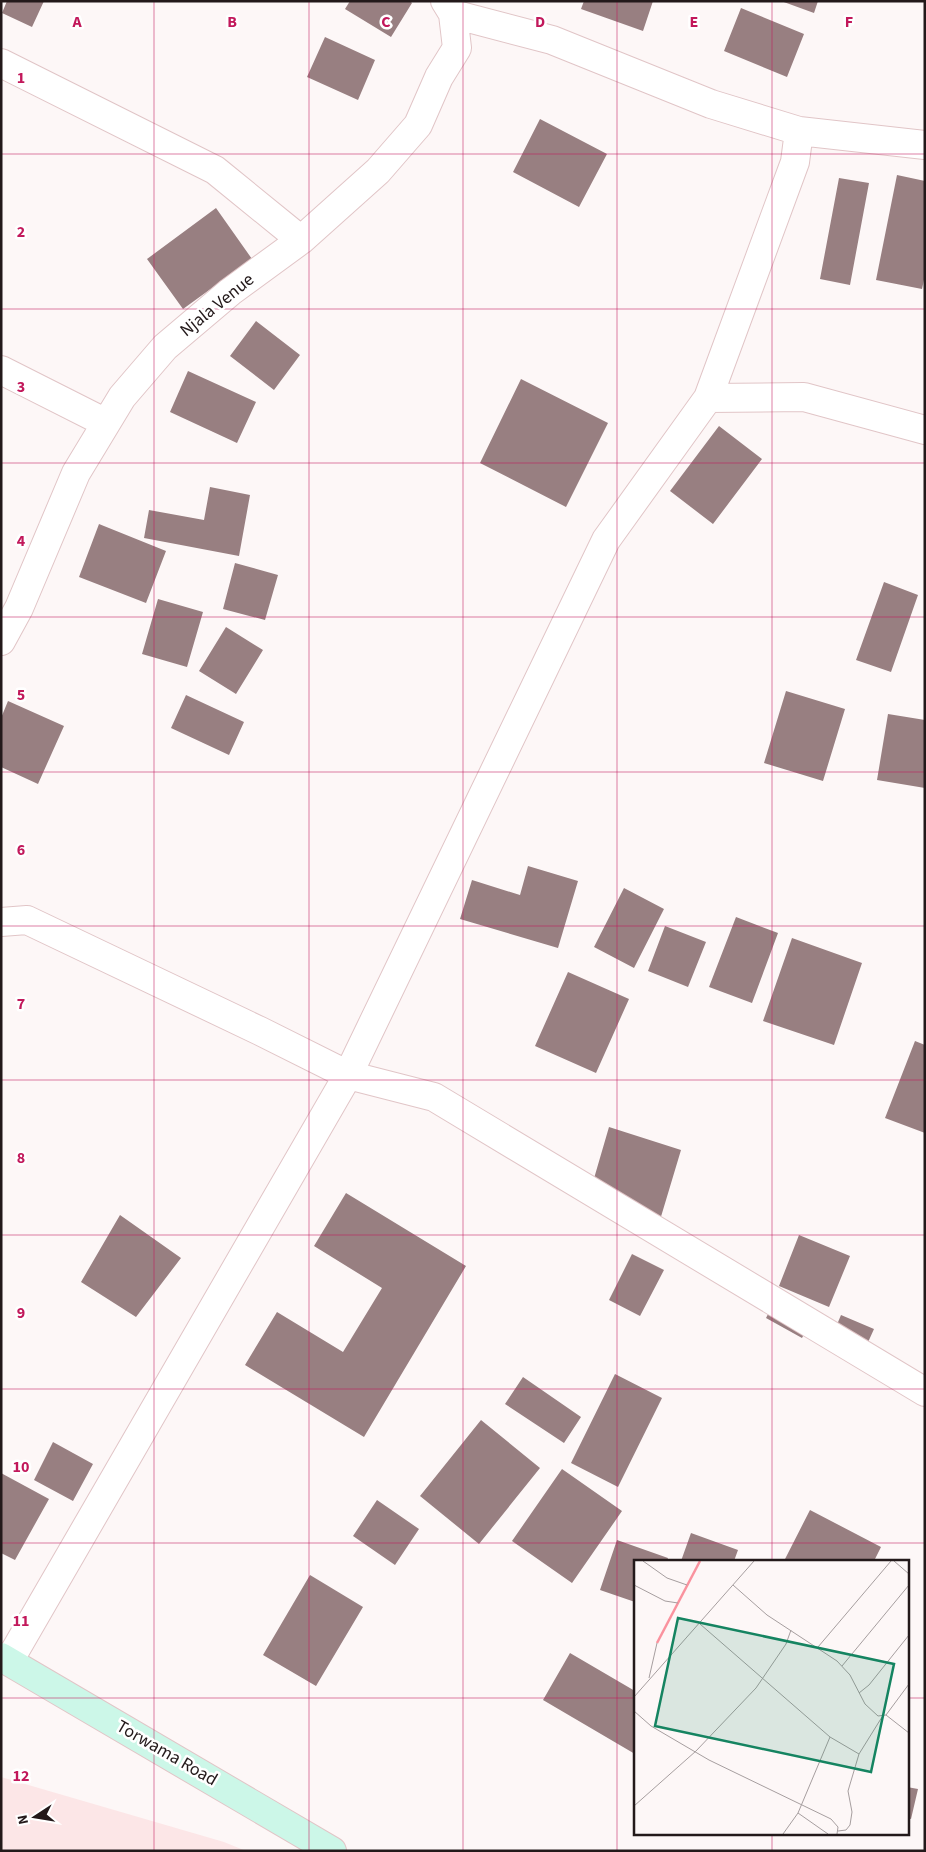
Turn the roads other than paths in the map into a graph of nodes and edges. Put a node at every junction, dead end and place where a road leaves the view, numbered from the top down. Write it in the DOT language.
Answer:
graph roads {
  1 [pos="449,7"];
  2 [pos="1,63"];
  3 [pos="799,131"];
  4 [pos="925,145"];
  5 [pos="301,240"];
  6 [pos="1,370"];
  7 [pos="708,398"];
  8 [pos="106,423"];
  9 [pos="925,430"];
  10 [pos="1,641"];
  11 [pos="1,922"];
  12 [pos="348,1075"];
  13 [pos="925,1392"];
  14 [pos="5,1659"];
  15 [pos="332,1851"];
  1 -- 3 [label="street"];
  1 -- 5 [label="street, Njala Venue"];
  2 -- 5 [label="street"];
  3 -- 4 [label="street"];
  3 -- 7 [label="street"];
  5 -- 8 [label="street, Njala Venue"];
  6 -- 8 [label="street"];
  7 -- 9 [label="street"];
  7 -- 12 [label="street"];
  8 -- 10 [label="street, Njala Venue"];
  11 -- 12 [label="street"];
  12 -- 13 [label="street"];
  12 -- 14 [label="street"];
  14 -- 15 [label="main road, Torwama Road"];
}
